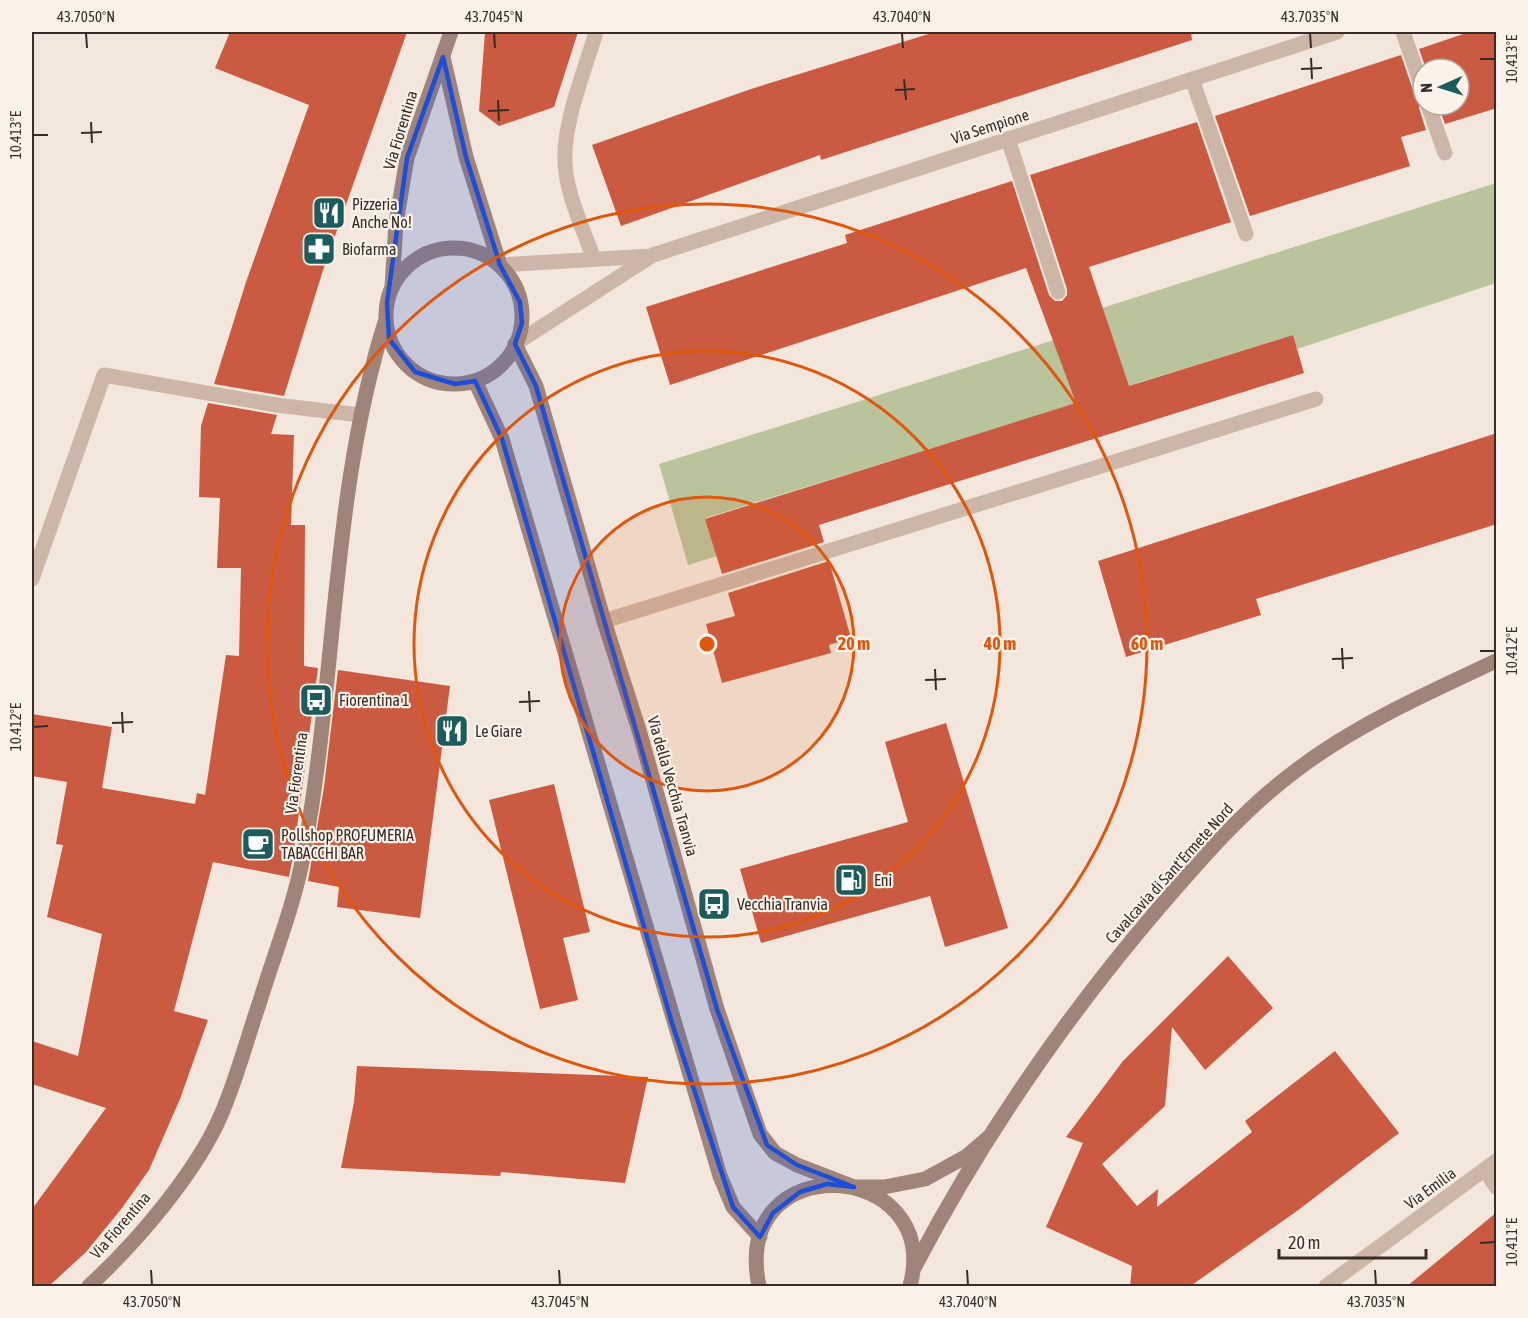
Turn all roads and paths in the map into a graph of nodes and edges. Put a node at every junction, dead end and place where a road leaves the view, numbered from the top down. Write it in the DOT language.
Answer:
graph roads {
  1 [pos="451,32"];
  2 [pos="596,32"];
  3 [pos="1337,32"];
  4 [pos="1403,32"];
  5 [pos="443,57"];
  6 [pos="1412,57"];
  7 [pos="1192,79"];
  8 [pos="1432,117"];
  9 [pos="1008,139"];
  10 [pos="1445,153"];
  11 [pos="1246,234"];
  12 [pos="653,255"];
  13 [pos="594,259"];
  14 [pos="500,265"];
  15 [pos="392,287"];
  16 [pos="1058,292"];
  17 [pos="386,319"];
  18 [pos="515,344"];
  19 [pos="475,381"];
  20 [pos="1316,399"];
  21 [pos="360,415"];
  22 [pos="32,579"];
  23 [pos="604,621"];
  24 [pos="1497,661"];
  25 [pos="989,1137"];
  26 [pos="1491,1165"];
  27 [pos="854,1187"];
  28 [pos="1497,1187"];
  29 [pos="760,1237"];
  30 [pos="914,1268"];
  31 [pos="89,1287"];
  32 [pos="759,1287"];
  33 [pos="910,1287"];
  34 [pos="1326,1287"];
  1 -- 5 [label="main road, Via Fiorentina"];
  2 -- 13 [label="street"];
  3 -- 7 [label="street, Via Sempione"];
  4 -- 6 [label="street"];
  5 -- 14 [label="main road"];
  5 -- 15 [label="main road, Via Fiorentina"];
  7 -- 9 [label="street, Via Sempione"];
  7 -- 11 [label="street"];
  8 -- 10 [label="street"];
  9 -- 12 [label="street, Via Sempione"];
  9 -- 16 [label="street"];
  12 -- 13 [label="street, Via Sempione"];
  12 -- 18 [label="street, Via Sempione"];
  13 -- 14 [label="street, Via Sempione"];
  14 -- 15 [label="main road"];
  14 -- 18 [label="main road"];
  15 -- 17 [label="main road"];
  17 -- 19 [label="main road"];
  17 -- 21 [label="main road, Via Fiorentina"];
  18 -- 19 [label="main road"];
  18 -- 23 [label="main road, Via della Vecchia Tranvia"];
  19 -- 29 [label="main road"];
  20 -- 23 [label="street"];
  21 -- 22 [label="street"];
  21 -- 31 [label="main road, Via Fiorentina"];
  23 -- 27 [label="main road, Via della Vecchia Tranvia"];
  24 -- 25 [label="main road, Cavalcavia di Sant'Ermete Nord"];
  25 -- 27 [label="main road, Cavalcavia di Sant'Ermete Nord"];
  25 -- 30 [label="main road, Cavalcavia di Sant'Ermete Nord"];
  26 -- 28 [label="street"];
  26 -- 34 [label="street, Via Emilia"];
  27 -- 29 [label="main road, Cavalcavia di Sant'Ermete Nord"];
  27 -- 30 [label="main road, Via della Vecchia Tranvia"];
  29 -- 32 [label="main road"];
  30 -- 33 [label="main road"];
}
